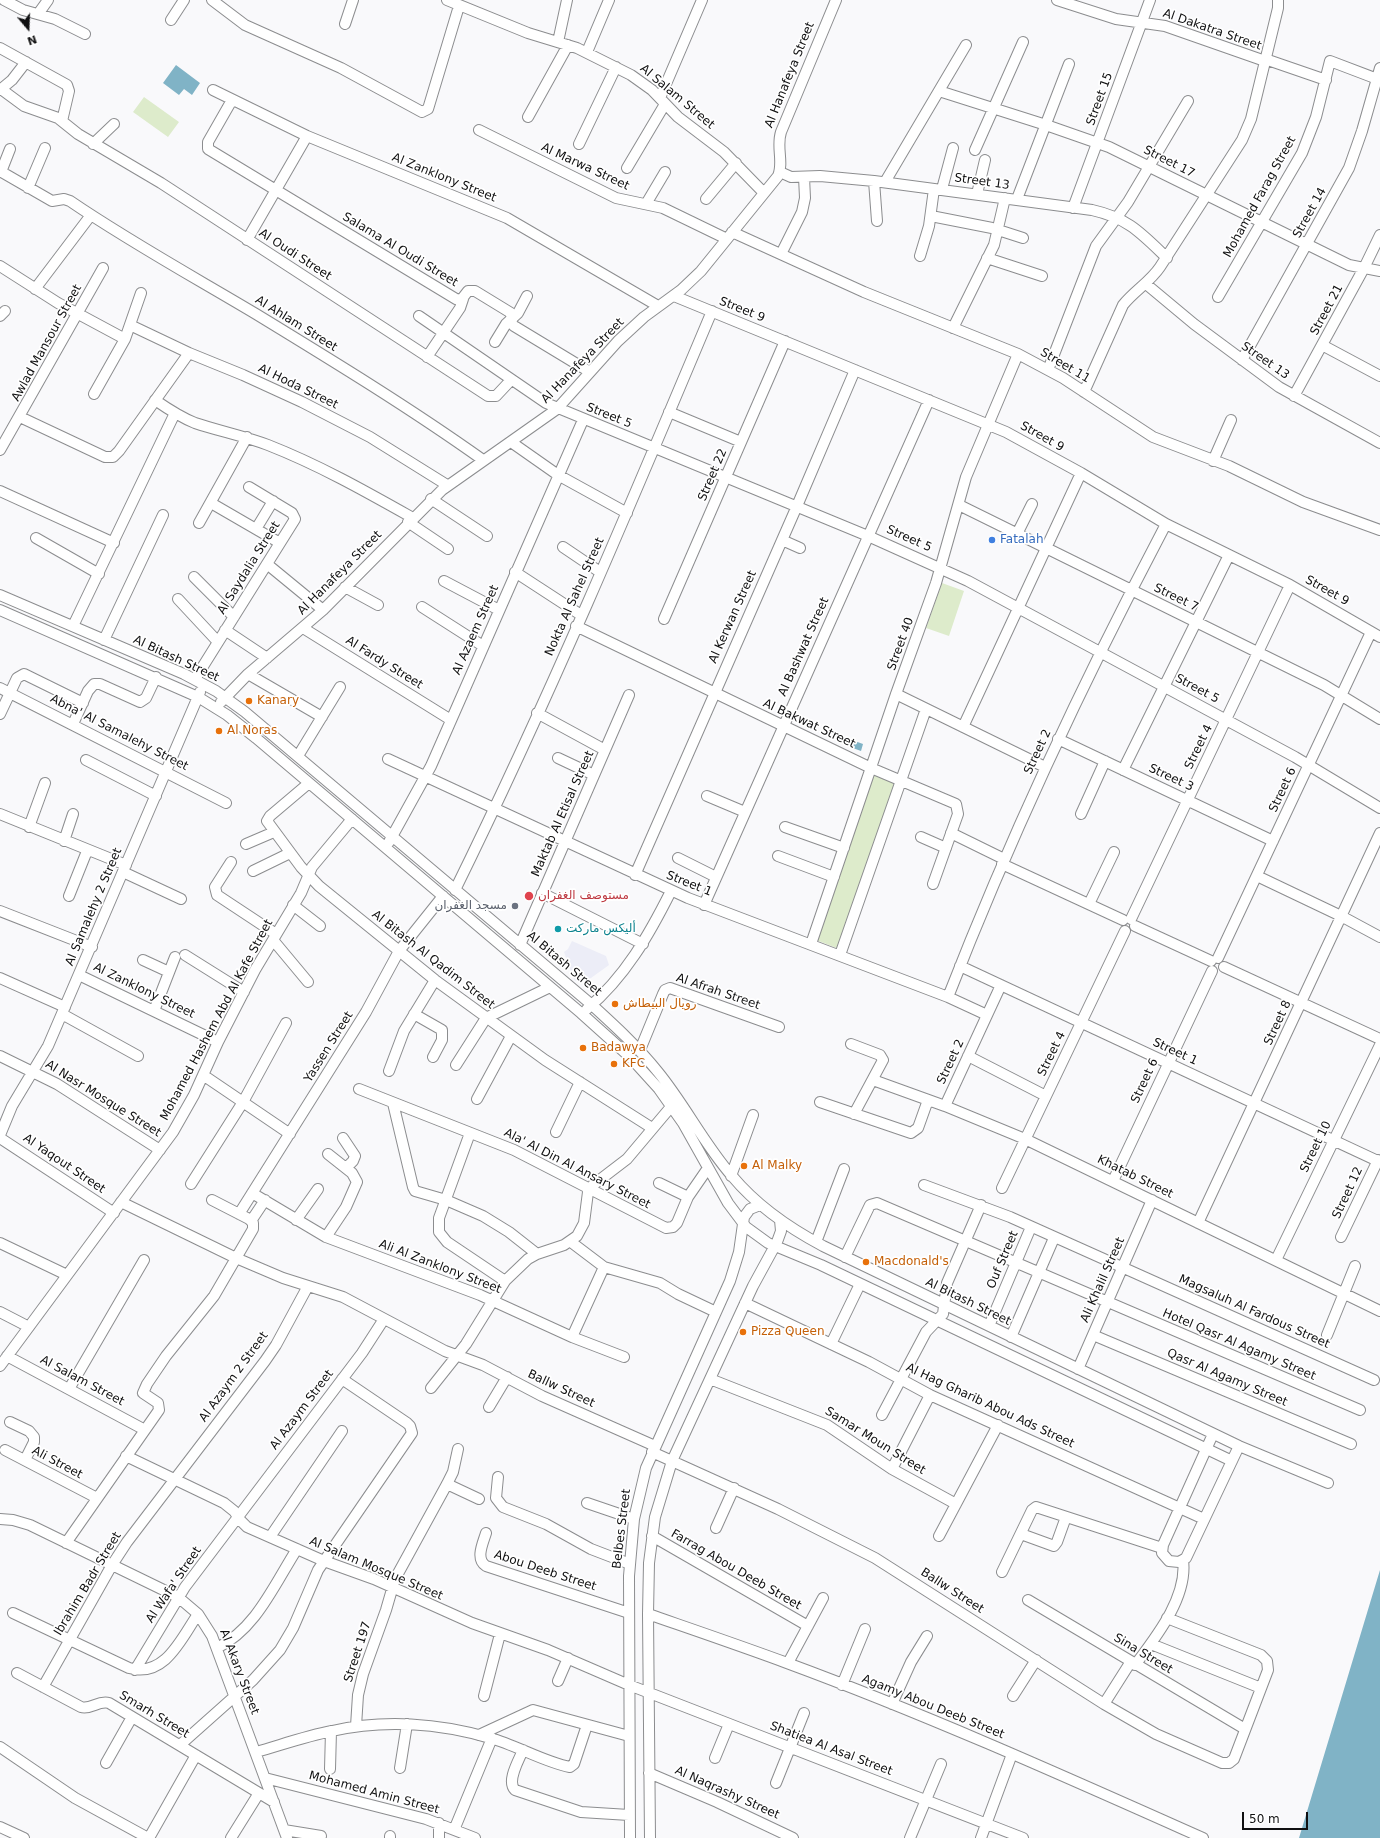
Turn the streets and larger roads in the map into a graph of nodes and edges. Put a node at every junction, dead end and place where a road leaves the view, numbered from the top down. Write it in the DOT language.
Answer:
graph roads {
  1 [pos="4,0"];
  2 [pos="48,0"];
  3 [pos="184,0"];
  4 [pos="212,0"];
  5 [pos="353,0"];
  6 [pos="447,0"];
  7 [pos="567,0"];
  8 [pos="609,0"];
  9 [pos="702,0"];
  10 [pos="836,0"];
  11 [pos="1057,0"];
  12 [pos="1150,0"];
  13 [pos="1278,0"];
  14 [pos="459,6"];
  15 [pos="38,14"];
  16 [pos="171,20"];
  17 [pos="1142,22"];
  18 [pos="345,24"];
  19 [pos="85,34"];
  20 [pos="1023,42"];
  21 [pos="563,44"];
  22 [pos="966,45"];
  23 [pos="0,48"];
  24 [pos="587,52"];
  25 [pos="1265,60"];
  26 [pos="26,62"];
  27 [pos="1069,64"];
  28 [pos="616,67"];
  29 [pos="1380,68"];
  30 [pos="1379,79"];
  31 [pos="1326,80"];
  32 [pos="0,90"];
  33 [pos="213,90"];
  34 [pos="939,91"];
  35 [pos="232,100"];
  36 [pos="1188,100"];
  37 [pos="662,101"];
  38 [pos="993,109"];
  39 [pos="528,117"];
  40 [pos="62,121"];
  41 [pos="114,124"];
  42 [pos="1046,125"];
  43 [pos="479,130"];
  44 [pos="307,136"];
  45 [pos="1098,143"];
  46 [pos="94,144"];
  47 [pos="579,144"];
  48 [pos="45,148"];
  49 [pos="953,148"];
  50 [pos="10,149"];
  51 [pos="975,150"];
  52 [pos="985,160"];
  53 [pos="736,163"];
  54 [pos="1148,166"];
  55 [pos="627,168"];
  56 [pos="665,172"];
  57 [pos="780,172"];
  58 [pos="1,175"];
  59 [pos="804,177"];
  60 [pos="874,181"];
  61 [pos="885,182"];
  62 [pos="28,188"];
  63 [pos="938,189"];
  64 [pos="276,191"];
  65 [pos="764,193"];
  66 [pos="977,194"];
  67 [pos="1206,196"];
  68 [pos="1005,198"];
  69 [pos="706,199"];
  70 [pos="1017,199"];
  71 [pos="646,204"];
  72 [pos="1073,208"];
  73 [pos="91,215"];
  74 [pos="931,216"];
  75 [pos="1117,217"];
  76 [pos="877,221"];
  77 [pos="1262,223"];
  78 [pos="999,230"];
  79 [pos="1380,235"];
  80 [pos="729,236"];
  81 [pos="1023,238"];
  82 [pos="247,240"];
  83 [pos="1307,245"];
  84 [pos="781,254"];
  85 [pos="920,256"];
  86 [pos="987,258"];
  87 [pos="1167,258"];
  88 [pos="0,266"];
  89 [pos="103,268"];
  90 [pos="1364,268"];
  91 [pos="1380,271"];
  92 [pos="1042,276"];
  93 [pos="1146,284"];
  94 [pos="35,289"];
  95 [pos="141,293"];
  96 [pos="526,296"];
  97 [pos="674,296"];
  98 [pos="1218,297"];
  99 [pos="463,299"];
  100 [pos="658,306"];
  101 [pos="712,311"];
  102 [pos="77,315"];
  103 [pos="419,316"];
  104 [pos="512,320"];
  105 [pos="130,325"];
  106 [pos="953,328"];
  107 [pos="444,333"];
  108 [pos="125,339"];
  109 [pos="785,341"];
  110 [pos="495,342"];
  111 [pos="1322,345"];
  112 [pos="188,353"];
  113 [pos="1018,354"];
  114 [pos="427,357"];
  115 [pos="1242,360"];
  116 [pos="855,370"];
  117 [pos="1048,370"];
  118 [pos="590,372"];
  119 [pos="1380,376"];
  120 [pos="510,380"];
  121 [pos="1084,392"];
  122 [pos="94,394"];
  123 [pos="1294,396"];
  124 [pos="155,400"];
  125 [pos="928,400"];
  126 [pos="557,408"];
  127 [pos="669,412"];
  128 [pos="174,413"];
  129 [pos="20,417"];
  130 [pos="583,420"];
  131 [pos="1231,420"];
  132 [pos="988,423"];
  133 [pos="247,438"];
  134 [pos="511,442"];
  135 [pos="741,442"];
  136 [pos="1380,443"];
  137 [pos="654,448"];
  138 [pos="0,450"];
  139 [pos="483,460"];
  140 [pos="1213,460"];
  141 [pos="1080,472"];
  142 [pos="558,475"];
  143 [pos="726,476"];
  144 [pos="447,485"];
  145 [pos="249,487"];
  146 [pos="0,491"];
  147 [pos="431,499"];
  148 [pos="273,501"];
  149 [pos="211,503"];
  150 [pos="1032,504"];
  151 [pos="959,505"];
  152 [pos="797,506"];
  153 [pos="627,513"];
  154 [pos="162,515"];
  155 [pos="410,520"];
  156 [pos="200,523"];
  157 [pos="1166,524"];
  158 [pos="256,529"];
  159 [pos="1380,530"];
  160 [pos="1017,534"];
  161 [pos="487,536"];
  162 [pos="868,536"];
  163 [pos="36,538"];
  164 [pos="782,540"];
  165 [pos="114,543"];
  166 [pos="280,543"];
  167 [pos="563,547"];
  168 [pos="800,548"];
  169 [pos="1046,548"];
  170 [pos="448,549"];
  171 [pos="1229,555"];
  172 [pos="267,564"];
  173 [pos="941,569"];
  174 [pos="515,572"];
  175 [pos="600,572"];
  176 [pos="99,574"];
  177 [pos="194,577"];
  178 [pos="444,581"];
  179 [pos="1290,585"];
  180 [pos="345,587"];
  181 [pos="1131,590"];
  182 [pos="0,594"];
  183 [pos="178,599"];
  184 [pos="378,605"];
  185 [pos="422,607"];
  186 [pos="1018,607"];
  187 [pos="0,610"];
  188 [pos="323,610"];
  189 [pos="499,610"];
  190 [pos="581,615"];
  191 [pos="234,617"];
  192 [pos="664,619"];
  193 [pos="63,622"];
  194 [pos="1196,623"];
  195 [pos="73,626"];
  196 [pos="576,626"];
  197 [pos="303,628"];
  198 [pos="225,630"];
  199 [pos="57,634"];
  200 [pos="1376,635"];
  201 [pos="104,640"];
  202 [pos="218,642"];
  203 [pos="483,646"];
  204 [pos="1099,652"];
  205 [pos="1258,653"];
  206 [pos="267,658"];
  207 [pos="248,674"];
  208 [pos="156,677"];
  209 [pos="199,682"];
  210 [pos="340,687"];
  211 [pos="1165,687"];
  212 [pos="0,688"];
  213 [pos="10,693"];
  214 [pos="714,693"];
  215 [pos="896,694"];
  216 [pos="630,695"];
  217 [pos="1342,695"];
  218 [pos="198,696"];
  219 [pos="225,697"];
  220 [pos="83,703"];
  221 [pos="216,707"];
  222 [pos="926,709"];
  223 [pos="537,713"];
  224 [pos="0,714"];
  225 [pos="322,717"];
  226 [pos="1380,719"];
  227 [pos="451,720"];
  228 [pos="1227,720"];
  229 [pos="73,724"];
  230 [pos="783,726"];
  231 [pos="963,727"];
  232 [pos="1058,739"];
  233 [pos="605,750"];
  234 [pos="298,756"];
  235 [pos="558,758"];
  236 [pos="388,759"];
  237 [pos="86,760"];
  238 [pos="1105,761"];
  239 [pos="1309,765"];
  240 [pos="1045,767"];
  241 [pos="871,768"];
  242 [pos="1123,770"];
  243 [pos="166,772"];
  244 [pos="594,775"];
  245 [pos="426,776"];
  246 [pos="901,780"];
  247 [pos="45,783"];
  248 [pos="310,783"];
  249 [pos="156,796"];
  250 [pos="708,796"];
  251 [pos="1187,800"];
  252 [pos="226,803"];
  253 [pos="1380,808"];
  254 [pos="494,809"];
  255 [pos="745,812"];
  256 [pos="0,814"];
  257 [pos="74,814"];
  258 [pos="1081,814"];
  259 [pos="352,819"];
  260 [pos="30,827"];
  261 [pos="785,827"];
  262 [pos="274,832"];
  263 [pos="952,833"];
  264 [pos="1380,833"];
  265 [pos="392,836"];
  266 [pos="921,837"];
  267 [pos="64,841"];
  268 [pos="1273,841"];
  269 [pos="565,842"];
  270 [pos="246,844"];
  271 [pos="386,848"];
  272 [pos="844,848"];
  273 [pos="946,848"];
  274 [pos="1377,849"];
  275 [pos="87,850"];
  276 [pos="1114,852"];
  277 [pos="290,853"];
  278 [pos="778,856"];
  279 [pos="678,858"];
  280 [pos="1003,861"];
  281 [pos="231,862"];
  282 [pos="125,869"];
  283 [pos="253,871"];
  284 [pos="308,875"];
  285 [pos="635,875"];
  286 [pos="1257,876"];
  287 [pos="716,877"];
  288 [pos="834,877"];
  289 [pos="933,884"];
  290 [pos="455,890"];
  291 [pos="671,891"];
  292 [pos="542,893"];
  293 [pos="69,896"];
  294 [pos="443,896"];
  295 [pos="181,899"];
  296 [pos="1089,904"];
  297 [pos="293,905"];
  298 [pos="704,905"];
  299 [pos="0,911"];
  300 [pos="1341,916"];
  301 [pos="1130,921"];
  302 [pos="320,926"];
  303 [pos="274,937"];
  304 [pos="1380,937"];
  305 [pos="643,944"];
  306 [pos="811,944"];
  307 [pos="520,945"];
  308 [pos="92,947"];
  309 [pos="399,951"];
  310 [pos="840,955"];
  311 [pos="143,960"];
  312 [pos="1216,964"];
  313 [pos="960,966"];
  314 [pos="169,972"];
  315 [pos="79,974"];
  316 [pos="0,978"];
  317 [pos="436,980"];
  318 [pos="308,982"];
  319 [pos="1001,985"];
  320 [pos="550,987"];
  321 [pos="244,992"];
  322 [pos="948,997"];
  323 [pos="1301,1003"];
  324 [pos="592,1005"];
  325 [pos="64,1010"];
  326 [pos="154,1011"];
  327 [pos="582,1013"];
  328 [pos="414,1014"];
  329 [pos="987,1015"];
  330 [pos="486,1018"];
  331 [pos="1081,1022"];
  332 [pos="286,1023"];
  333 [pos="780,1027"];
  334 [pos="511,1036"];
  335 [pos="1380,1039"];
  336 [pos="218,1042"];
  337 [pos="851,1044"];
  338 [pos="1380,1045"];
  339 [pos="640,1050"];
  340 [pos="0,1056"];
  341 [pos="138,1056"];
  342 [pos="433,1056"];
  343 [pos="968,1056"];
  344 [pos="1168,1063"];
  345 [pos="456,1066"];
  346 [pos="33,1071"];
  347 [pos="389,1071"];
  348 [pos="203,1075"];
  349 [pos="872,1080"];
  350 [pos="580,1082"];
  351 [pos="359,1090"];
  352 [pos="1046,1096"];
  353 [pos="477,1099"];
  354 [pos="928,1100"];
  355 [pos="243,1102"];
  356 [pos="675,1102"];
  357 [pos="820,1102"];
  358 [pos="393,1103"];
  359 [pos="1254,1103"];
  360 [pos="945,1106"];
  361 [pos="854,1114"];
  362 [pos="753,1115"];
  363 [pos="652,1128"];
  364 [pos="556,1132"];
  365 [pos="290,1134"];
  366 [pos="470,1134"];
  367 [pos="0,1136"];
  368 [pos="343,1138"];
  369 [pos="1025,1139"];
  370 [pos="1334,1140"];
  371 [pos="160,1150"];
  372 [pos="328,1154"];
  373 [pos="1379,1161"];
  374 [pos="346,1168"];
  375 [pos="708,1168"];
  376 [pos="844,1169"];
  377 [pos="731,1176"];
  378 [pos="1113,1181"];
  379 [pos="659,1182"];
  380 [pos="191,1184"];
  381 [pos="924,1185"];
  382 [pos="1002,1188"];
  383 [pos="318,1189"];
  384 [pos="590,1189"];
  385 [pos="252,1193"];
  386 [pos="688,1197"];
  387 [pos="212,1200"];
  388 [pos="265,1200"];
  389 [pos="446,1200"];
  390 [pos="1152,1200"];
  391 [pos="122,1202"];
  392 [pos="760,1205"];
  393 [pos="981,1205"];
  394 [pos="114,1213"];
  395 [pos="239,1214"];
  396 [pos="296,1220"];
  397 [pos="780,1220"];
  398 [pos="252,1221"];
  399 [pos="742,1222"];
  400 [pos="1198,1223"];
  401 [pos="1031,1227"];
  402 [pos="326,1237"];
  403 [pos="1341,1237"];
  404 [pos="1054,1238"];
  405 [pos="571,1242"];
  406 [pos="816,1242"];
  407 [pos="965,1242"];
  408 [pos="0,1243"];
  409 [pos="774,1246"];
  410 [pos="537,1254"];
  411 [pos="846,1257"];
  412 [pos="236,1258"];
  413 [pos="144,1260"];
  414 [pos="1276,1260"];
  415 [pos="1016,1264"];
  416 [pos="1355,1266"];
  417 [pos="604,1267"];
  418 [pos="1122,1268"];
  419 [pos="1039,1274"];
  420 [pos="67,1275"];
  421 [pos="505,1281"];
  422 [pos="860,1284"];
  423 [pos="308,1286"];
  424 [pos="1344,1293"];
  425 [pos="492,1300"];
  426 [pos="745,1303"];
  427 [pos="1107,1303"];
  428 [pos="944,1305"];
  429 [pos="1380,1311"];
  430 [pos="0,1312"];
  431 [pos="716,1312"];
  432 [pos="384,1318"];
  433 [pos="937,1321"];
  434 [pos="989,1326"];
  435 [pos="29,1327"];
  436 [pos="1093,1335"];
  437 [pos="1327,1335"];
  438 [pos="572,1337"];
  439 [pos="1011,1337"];
  440 [pos="831,1344"];
  441 [pos="7,1356"];
  442 [pos="456,1356"];
  443 [pos="624,1357"];
  444 [pos="0,1366"];
  445 [pos="1078,1369"];
  446 [pos="507,1377"];
  447 [pos="342,1378"];
  448 [pos="710,1379"];
  449 [pos="901,1379"];
  450 [pos="1374,1380"];
  451 [pos="431,1388"];
  452 [pos="69,1389"];
  453 [pos="930,1395"];
  454 [pos="489,1407"];
  455 [pos="1360,1410"];
  456 [pos="882,1415"];
  457 [pos="10,1422"];
  458 [pos="998,1425"];
  459 [pos="145,1430"];
  460 [pos="342,1431"];
  461 [pos="1213,1434"];
  462 [pos="1351,1444"];
  463 [pos="1238,1446"];
  464 [pos="458,1448"];
  465 [pos="653,1449"];
  466 [pos="1206,1449"];
  467 [pos="5,1450"];
  468 [pos="126,1456"];
  469 [pos="25,1460"];
  470 [pos="672,1461"];
  471 [pos="1232,1461"];
  472 [pos="892,1469"];
  473 [pos="498,1477"];
  474 [pos="174,1478"];
  475 [pos="1328,1483"];
  476 [pos="447,1484"];
  477 [pos="734,1488"];
  478 [pos="97,1498"];
  479 [pos="478,1499"];
  480 [pos="587,1503"];
  481 [pos="956,1504"];
  482 [pos="1180,1508"];
  483 [pos="237,1516"];
  484 [pos="1066,1516"];
  485 [pos="0,1519"];
  486 [pos="634,1519"];
  487 [pos="1204,1519"];
  488 [pos="716,1528"];
  489 [pos="486,1533"];
  490 [pos="1021,1534"];
  491 [pos="652,1536"];
  492 [pos="939,1536"];
  493 [pos="270,1537"];
  494 [pos="66,1543"];
  495 [pos="1162,1548"];
  496 [pos="297,1549"];
  497 [pos="1183,1560"];
  498 [pos="324,1561"];
  499 [pos="630,1564"];
  500 [pos="112,1565"];
  501 [pos="1002,1572"];
  502 [pos="392,1588"];
  503 [pos="178,1597"];
  504 [pos="823,1598"];
  505 [pos="1028,1600"];
  506 [pos="13,1613"];
  507 [pos="629,1613"];
  508 [pos="198,1614"];
  509 [pos="648,1614"];
  510 [pos="1167,1618"];
  511 [pos="808,1626"];
  512 [pos="865,1629"];
  513 [pos="500,1634"];
  514 [pos="927,1636"];
  515 [pos="70,1640"];
  516 [pos="1151,1644"];
  517 [pos="217,1648"];
  518 [pos="568,1658"];
  519 [pos="1036,1660"];
  520 [pos="788,1663"];
  521 [pos="1133,1664"];
  522 [pos="135,1670"];
  523 [pos="17,1673"];
  524 [pos="558,1681"];
  525 [pos="629,1685"];
  526 [pos="842,1685"];
  527 [pos="43,1687"];
  528 [pos="1261,1688"];
  529 [pos="649,1692"];
  530 [pos="235,1696"];
  531 [pos="484,1696"];
  532 [pos="1013,1696"];
  533 [pos="892,1704"];
  534 [pos="1104,1704"];
  535 [pos="804,1714"];
  536 [pos="132,1717"];
  537 [pos="407,1724"];
  538 [pos="729,1724"];
  539 [pos="587,1725"];
  540 [pos="356,1726"];
  541 [pos="1245,1729"];
  542 [pos="331,1731"];
  543 [pos="479,1735"];
  544 [pos="629,1736"];
  545 [pos="492,1738"];
  546 [pos="180,1745"];
  547 [pos="0,1747"];
  548 [pos="790,1748"];
  549 [pos="523,1750"];
  550 [pos="256,1752"];
  551 [pos="1012,1754"];
  552 [pos="196,1755"];
  553 [pos="715,1758"];
  554 [pos="106,1763"];
  555 [pos="941,1764"];
  556 [pos="400,1768"];
  557 [pos="330,1769"];
  558 [pos="649,1773"];
  559 [pos="265,1778"];
  560 [pos="776,1783"];
  561 [pos="259,1793"];
  562 [pos="926,1800"];
  563 [pos="274,1802"];
  564 [pos="629,1815"];
  565 [pos="439,1824"];
  566 [pos="986,1824"];
  567 [pos="454,1830"];
  568 [pos="3,1832"];
  569 [pos="286,1834"];
  570 [pos="321,1836"];
  571 [pos="24,1838"];
  572 [pos="148,1838"];
  573 [pos="231,1838"];
  574 [pos="438,1838"];
  575 [pos="475,1838"];
  576 [pos="630,1838"];
  577 [pos="650,1838"];
  578 [pos="793,1838"];
  579 [pos="910,1838"];
  580 [pos="981,1838"];
  581 [pos="1023,1838"];
  582 [pos="1203,1838"];
  1 -- 15 [label="street"];
  2 -- 15 [label="street"];
  3 -- 16 [label="street"];
  4 -- 14 [label="street"];
  5 -- 18 [label="street"];
  6 -- 14 [label="street, Al Salam Street"];
  7 -- 21 [label="street"];
  8 -- 24 [label="street"];
  9 -- 37 [label="street"];
  10 -- 57 [label="street, Al Hanafeya Street"];
  11 -- 17 [label="street, Al Dakatra Street"];
  12 -- 17 [label="street, Street 15"];
  13 -- 25 [label="street"];
  14 -- 21 [label="street, Al Salam Street"];
  15 -- 19 [label="street"];
  17 -- 25 [label="street, Al Dakatra Street"];
  17 -- 45 [label="street, Street 15"];
  20 -- 38 [label="street"];
  21 -- 24 [label="street, Al Salam Street"];
  21 -- 39 [label="street"];
  22 -- 34 [label="street"];
  23 -- 26 [label="street"];
  24 -- 28 [label="street, Al Salam Street"];
  25 -- 31 [label="street, Al Dakatra Street"];
  25 -- 67 [label="street"];
  26 -- 32 [label="street"];
  26 -- 40 [label="street"];
  27 -- 42 [label="street"];
  28 -- 37 [label="street, Al Salam Street"];
  28 -- 47 [label="street"];
  29 -- 30 [label="street, Street 14"];
  30 -- 31 [label="street, Mohamed Farag Street"];
  30 -- 83 [label="street, Street 14"];
  31 -- 77 [label="street, Mohamed Farag Street"];
  32 -- 40 [label="street, Al Oudi Street"];
  33 -- 35 [label="street, Al Zanklony Street"];
  34 -- 38 [label="street, Street 17"];
  34 -- 61 [label="street"];
  35 -- 44 [label="street, Al Zanklony Street"];
  35 -- 64 [label="street, Salama Al Oudi Street"];
  36 -- 54 [label="street"];
  37 -- 53 [label="street, Al Salam Street"];
  37 -- 55 [label="street"];
  38 -- 42 [label="street, Street 17"];
  38 -- 51 [label="street"];
  40 -- 46 [label="street, Al Oudi Street"];
  41 -- 46 [label="street"];
  42 -- 45 [label="street, Street 17"];
  42 -- 70 [label="street"];
  43 -- 71 [label="street, Al Marwa Street"];
  44 -- 64 [label="street"];
  44 -- 100 [label="street, Al Zanklony Street"];
  45 -- 54 [label="street, Street 17"];
  45 -- 72 [label="street, Street 15"];
  46 -- 82 [label="street, Al Oudi Street"];
  48 -- 62 [label="street"];
  49 -- 63 [label="street"];
  50 -- 58 [label="street"];
  52 -- 66 [label="street"];
  53 -- 65 [label="street, Al Salam Street"];
  53 -- 69 [label="street"];
  54 -- 67 [label="street, Street 17"];
  54 -- 75 [label="street"];
  56 -- 71 [label="street"];
  57 -- 59 [label="street, Street 13"];
  57 -- 65 [label="street, Al Hanafeya Street"];
  58 -- 62 [label="street, Al Ahlam Street"];
  59 -- 60 [label="street, Street 13"];
  59 -- 84 [label="street"];
  60 -- 61 [label="street, Street 13"];
  60 -- 76 [label="street"];
  61 -- 63 [label="street, Street 13"];
  62 -- 73 [label="street, Al Ahlam Street"];
  63 -- 66 [label="street, Street 13"];
  63 -- 74 [label="street"];
  64 -- 82 [label="street"];
  64 -- 99 [label="street, Salama Al Oudi Street"];
  65 -- 80 [label="street, Al Hanafeya Street"];
  66 -- 68 [label="street, Street 13"];
  67 -- 77 [label="street, Street 17"];
  67 -- 87 [label="street"];
  68 -- 70 [label="street, Street 13"];
  68 -- 78 [label="street"];
  70 -- 72 [label="street, Street 13"];
  71 -- 80 [label="street, Al Marwa Street"];
  72 -- 75 [label="street, Street 13"];
  73 -- 94 [label="street"];
  73 -- 139 [label="street, Al Ahlam Street"];
  74 -- 78 [label="street"];
  74 -- 85 [label="street"];
  75 -- 87 [label="street, Street 13"];
  75 -- 117 [label="street"];
  77 -- 83 [label="street, Street 17"];
  77 -- 98 [label="street, Mohamed Farag Street"];
  78 -- 81 [label="street"];
  78 -- 86 [label="street"];
  79 -- 90 [label="street, Street 21"];
  80 -- 84 [label="street, Street 11"];
  80 -- 97 [label="street, Al Hanafeya Street"];
  82 -- 114 [label="street, Al Oudi Street"];
  83 -- 90 [label="street, Street 17"];
  83 -- 115 [label="street, Street 14"];
  84 -- 106 [label="street, Street 11"];
  86 -- 92 [label="street"];
  86 -- 106 [label="street"];
  87 -- 93 [label="street"];
  88 -- 94 [label="street"];
  89 -- 102 [label="street, Awlad Mansour Street"];
  90 -- 91 [label="street, Street 17"];
  90 -- 111 [label="street, Street 21"];
  93 -- 115 [label="street, Street 13"];
  93 -- 121 [label="street"];
  94 -- 102 [label="street"];
  95 -- 105 [label="street"];
  96 -- 104 [label="street"];
  97 -- 100 [label="street, Al Hanafeya Street"];
  97 -- 101 [label="street, Street 9"];
  99 -- 104 [label="street, Salama Al Oudi Street"];
  99 -- 107 [label="street"];
  100 -- 118 [label="street, Al Hanafeya Street"];
  101 -- 109 [label="street, Street 9"];
  101 -- 127 [label="street, Nokta Al Sahel Street"];
  102 -- 108 [label="street"];
  102 -- 129 [label="street, Awlad Mansour Street"];
  103 -- 107 [label="street, Street 5"];
  104 -- 110 [label="street"];
  104 -- 118 [label="street, Salama Al Oudi Street"];
  105 -- 108 [label="street"];
  105 -- 112 [label="street, Al Hoda Street"];
  106 -- 113 [label="street, Street 11"];
  107 -- 114 [label="street"];
  107 -- 120 [label="street, Street 5"];
  108 -- 122 [label="street"];
  109 -- 116 [label="street, Street 9"];
  109 -- 135 [label="street, Street 22"];
  111 -- 119 [label="street"];
  111 -- 123 [label="street, Street 21"];
  112 -- 124 [label="street"];
  112 -- 144 [label="street, Al Hoda Street"];
  113 -- 117 [label="street, Street 11"];
  113 -- 132 [label="street, Street 40"];
  114 -- 120 [label="street, Al Oudi Street"];
  115 -- 123 [label="street, Street 13"];
  116 -- 125 [label="street, Street 9"];
  116 -- 152 [label="street, Al Kerwan Street"];
  117 -- 121 [label="street, Street 11"];
  118 -- 126 [label="street, Al Hanafeya Street"];
  120 -- 126 [label="street, Street 5"];
  121 -- 140 [label="street, Street 11"];
  123 -- 136 [label="street, Street 13"];
  124 -- 128 [label="street"];
  124 -- 129 [label="street"];
  125 -- 132 [label="street, Street 9"];
  125 -- 162 [label="street, Al Bashwat Street"];
  126 -- 130 [label="street, Street 5"];
  126 -- 134 [label="street, Al Hanafeya Street"];
  127 -- 135 [label="street"];
  127 -- 137 [label="street, Nokta Al Sahel Street"];
  128 -- 133 [label="street"];
  128 -- 165 [label="street"];
  129 -- 138 [label="street, Awlad Mansour Street"];
  130 -- 137 [label="street, Street 5"];
  130 -- 142 [label="street, Al Azaem Street"];
  131 -- 140 [label="street"];
  132 -- 141 [label="street, Street 9"];
  132 -- 151 [label="street, Street 40"];
  133 -- 149 [label="street"];
  133 -- 155 [label="street"];
  134 -- 139 [label="street, Al Hanafeya Street"];
  134 -- 142 [label="street"];
  135 -- 143 [label="street, Street 22"];
  137 -- 143 [label="street, Street 5"];
  137 -- 153 [label="street, Nokta Al Sahel Street"];
  139 -- 144 [label="street, Al Hanafeya Street"];
  140 -- 159 [label="street, Street 11"];
  141 -- 157 [label="street, Street 9"];
  141 -- 169 [label="street"];
  142 -- 153 [label="street"];
  142 -- 174 [label="street, Al Azaem Street"];
  143 -- 152 [label="street, Street 5"];
  143 -- 192 [label="street, Street 22"];
  144 -- 147 [label="street, Al Hanafeya Street"];
  145 -- 148 [label="street, Al Saydalia Street"];
  146 -- 165 [label="street"];
  147 -- 155 [label="street, Al Hanafeya Street"];
  147 -- 161 [label="street"];
  148 -- 158 [label="street"];
  148 -- 166 [label="street, Al Saydalia Street"];
  149 -- 156 [label="street"];
  149 -- 158 [label="street"];
  150 -- 160 [label="street"];
  151 -- 160 [label="street, Street 7"];
  151 -- 173 [label="street, Street 40"];
  152 -- 162 [label="street, Street 5"];
  152 -- 164 [label="street, Al Kerwan Street"];
  153 -- 175 [label="street, Nokta Al Sahel Street"];
  154 -- 201 [label="street"];
  155 -- 170 [label="street"];
  155 -- 180 [label="street, Al Hanafeya Street"];
  157 -- 171 [label="street, Street 9"];
  157 -- 181 [label="street, Street 2"];
  158 -- 166 [label="street"];
  160 -- 169 [label="street, Street 7"];
  162 -- 173 [label="street, Street 5"];
  162 -- 230 [label="street, Al Bashwat Street"];
  163 -- 176 [label="street"];
  164 -- 168 [label="street"];
  164 -- 214 [label="street, Al Kerwan Street"];
  165 -- 176 [label="street"];
  166 -- 172 [label="street, Al Saydalia Street"];
  167 -- 175 [label="street"];
  169 -- 181 [label="street, Street 7"];
  169 -- 186 [label="street"];
  171 -- 179 [label="street, Street 9"];
  171 -- 194 [label="street"];
  172 -- 188 [label="street"];
  172 -- 191 [label="street, Al Saydalia Street"];
  173 -- 186 [label="street, Street 5"];
  173 -- 215 [label="street, Street 40"];
  174 -- 189 [label="street, Al Azaem Street"];
  174 -- 190 [label="street"];
  175 -- 190 [label="street, Nokta Al Sahel Street"];
  176 -- 195 [label="street"];
  177 -- 191 [label="street"];
  178 -- 189 [label="street"];
  179 -- 200 [label="street, Street 9"];
  179 -- 205 [label="street, Street 4"];
  180 -- 184 [label="street"];
  180 -- 188 [label="street, Al Hanafeya Street"];
  181 -- 194 [label="street, Street 7"];
  181 -- 204 [label="street, Street 2"];
  182 -- 193 [label="street, Al Bitash Street"];
  183 -- 202 [label="street"];
  185 -- 203 [label="street"];
  186 -- 204 [label="street, Street 5"];
  186 -- 231 [label="street"];
  187 -- 199 [label="street, Al Bitash Street"];
  188 -- 197 [label="street, Al Hanafeya Street"];
  189 -- 203 [label="street, Al Azaem Street"];
  190 -- 196 [label="street, Nokta Al Sahel Street"];
  191 -- 198 [label="street, Al Saydalia Street"];
  193 -- 195 [label="street, Al Bitash Street"];
  193 -- 199 [label="street"];
  194 -- 205 [label="street, Street 7"];
  194 -- 211 [label="street"];
  195 -- 201 [label="street, Al Bitash Street"];
  196 -- 214 [label="street, Al Bakwat Street"];
  196 -- 223 [label="street, Nokta Al Sahel Street"];
  197 -- 206 [label="street, Al Hanafeya Street"];
  197 -- 227 [label="street, Al Fardy Street"];
  198 -- 202 [label="street, Al Saydalia Street"];
  198 -- 206 [label="street"];
  199 -- 208 [label="street, Al Bitash Street"];
  200 -- 217 [label="street, Street 6"];
  201 -- 209 [label="street, Al Bitash Street"];
  202 -- 209 [label="street, Al Saydalia Street"];
  203 -- 227 [label="street, Al Azaem Street"];
  204 -- 211 [label="street, Street 5"];
  204 -- 232 [label="street, Street 2"];
  205 -- 217 [label="street, Street 7"];
  205 -- 228 [label="street, Street 4"];
  206 -- 207 [label="street, Al Hanafeya Street"];
  207 -- 219 [label="street, Al Hanafeya Street"];
  207 -- 225 [label="street"];
  208 -- 218 [label="street, Al Bitash Street"];
  208 -- 220 [label="street"];
  209 -- 218 [label="street, Al Samalehy 2 Street"];
  209 -- 219 [label="street, Al Bitash Street"];
  210 -- 225 [label="street"];
  211 -- 228 [label="street, Street 5"];
  211 -- 242 [label="street"];
  212 -- 213 [label="street, Abna' Al Samalehy Street"];
  213 -- 220 [label="street"];
  213 -- 224 [label="street"];
  213 -- 229 [label="street, Abna' Al Samalehy Street"];
  214 -- 230 [label="street, Al Bakwat Street"];
  214 -- 285 [label="street, Al Kerwan Street"];
  215 -- 222 [label="street"];
  215 -- 241 [label="street, Street 40"];
  216 -- 233 [label="street, Maktab Al Etisal Street"];
  217 -- 226 [label="street, Street 7"];
  217 -- 239 [label="street, Street 6"];
  218 -- 221 [label="street, Al Bitash Street"];
  218 -- 243 [label="street, Al Samalehy 2 Street"];
  219 -- 221 [label="street, Al Hanafeya Street"];
  219 -- 234 [label="street, Al Bitash Street"];
  220 -- 229 [label="street"];
  221 -- 248 [label="street, Al Bitash Street"];
  222 -- 231 [label="street"];
  222 -- 246 [label="street"];
  223 -- 233 [label="street"];
  223 -- 254 [label="street, Nokta Al Sahel Street"];
  225 -- 234 [label="street"];
  227 -- 245 [label="street, Al Azaem Street"];
  228 -- 239 [label="street, Street 5"];
  228 -- 251 [label="street, Street 4"];
  229 -- 243 [label="street, Abna' Al Samalehy Street"];
  230 -- 241 [label="street, Al Bakwat Street"];
  230 -- 255 [label="street, Al Bashwat Street"];
  231 -- 240 [label="street"];
  232 -- 238 [label="street, Street 3"];
  232 -- 240 [label="street, Street 2"];
  233 -- 244 [label="street, Maktab Al Etisal Street"];
  234 -- 265 [label="street, Al Bitash Street"];
  235 -- 244 [label="street"];
  236 -- 245 [label="street, Street 1"];
  237 -- 249 [label="street"];
  238 -- 242 [label="street, Street 3"];
  238 -- 258 [label="street"];
  239 -- 253 [label="street, Street 5"];
  239 -- 268 [label="street, Street 6"];
  240 -- 280 [label="street, Street 2"];
  241 -- 246 [label="street, Al Bakwat Street"];
  241 -- 272 [label="street, Street 40"];
  242 -- 251 [label="street, Street 3"];
  243 -- 249 [label="street, Al Samalehy 2 Street"];
  243 -- 252 [label="street, Abna' Al Samalehy Street"];
  244 -- 269 [label="street, Maktab Al Etisal Street"];
  245 -- 254 [label="street, Street 1"];
  245 -- 265 [label="street, Al Azaem Street"];
  246 -- 263 [label="street, Al Bakwat Street"];
  246 -- 310 [label="street"];
  247 -- 260 [label="street"];
  248 -- 259 [label="street, Al Bitash Street"];
  248 -- 262 [label="street, Al Bitash Al Qadim Street"];
  249 -- 282 [label="street, Al Samalehy 2 Street"];
  250 -- 255 [label="street"];
  251 -- 268 [label="street, Street 3"];
  251 -- 301 [label="street, Street 4"];
  254 -- 269 [label="street, Street 1"];
  254 -- 290 [label="street, Nokta Al Sahel Street"];
  255 -- 287 [label="street, Al Bashwat Street"];
  256 -- 260 [label="street"];
  257 -- 267 [label="street"];
  259 -- 271 [label="street, Al Bitash Street"];
  259 -- 284 [label="street, Mohamed Hashem Abd Al Kafe Street"];
  260 -- 267 [label="street"];
  261 -- 272 [label="street"];
  262 -- 270 [label="street"];
  262 -- 277 [label="street, Al Bitash Al Qadim Street"];
  263 -- 273 [label="street, Al Bakwat Street"];
  263 -- 280 [label="street"];
  264 -- 274 [label="street, Street 8"];
  265 -- 271 [label="street, Al Azaem Street"];
  265 -- 290 [label="street, Al Bitash Street"];
  266 -- 273 [label="street"];
  267 -- 275 [label="street"];
  268 -- 286 [label="street, Street 6"];
  269 -- 285 [label="street, Street 1"];
  269 -- 292 [label="street, Maktab Al Etisal Street"];
  271 -- 294 [label="street, Al Bitash Street"];
  272 -- 288 [label="street, Street 40"];
  273 -- 289 [label="street, Al Bakwat Street"];
  274 -- 300 [label="street, Street 8"];
  275 -- 282 [label="street"];
  275 -- 293 [label="street"];
  276 -- 296 [label="street"];
  277 -- 283 [label="street"];
  277 -- 284 [label="street, Al Bitash Al Qadim Street"];
  278 -- 288 [label="street"];
  279 -- 287 [label="street"];
  280 -- 296 [label="street"];
  280 -- 313 [label="street, Street 2"];
  281 -- 303 [label="street"];
  282 -- 295 [label="street"];
  282 -- 308 [label="street, Al Samalehy 2 Street"];
  284 -- 297 [label="street, Mohamed Hashem Abd Al Kafe Street"];
  284 -- 309 [label="street, Al Bitash Al Qadim Street"];
  285 -- 291 [label="street, Street 1"];
  286 -- 300 [label="street"];
  286 -- 312 [label="street, Street 6"];
  287 -- 298 [label="street, Al Bashwat Street"];
  288 -- 306 [label="street, Street 40"];
  290 -- 307 [label="street, Al Bitash Street"];
  291 -- 298 [label="street, Street 1"];
  291 -- 305 [label="street"];
  292 -- 305 [label="street"];
  292 -- 307 [label="street, Maktab Al Etisal Street"];
  294 -- 309 [label="street, Yassen Street"];
  294 -- 320 [label="street, Al Bitash Street"];
  296 -- 301 [label="street"];
  297 -- 302 [label="street"];
  297 -- 303 [label="street, Mohamed Hashem Abd Al Kafe Street"];
  298 -- 306 [label="street, Street 1"];
  299 -- 308 [label="street"];
  300 -- 304 [label="street"];
  300 -- 323 [label="street, Street 8"];
  301 -- 312 [label="street"];
  301 -- 331 [label="street, Street 4"];
  303 -- 318 [label="street"];
  303 -- 321 [label="street, Mohamed Hashem Abd Al Kafe Street"];
  305 -- 324 [label="street"];
  306 -- 310 [label="street, Street 1"];
  307 -- 324 [label="street, Al Bitash Street"];
  308 -- 315 [label="street, Al Samalehy 2 Street"];
  309 -- 317 [label="street, Al Bitash Al Qadim Street"];
  309 -- 365 [label="street, Yassen Street"];
  310 -- 322 [label="street, Street 1"];
  311 -- 314 [label="street"];
  312 -- 323 [label="street"];
  312 -- 344 [label="street, Street 6"];
  313 -- 319 [label="street, Street 1"];
  313 -- 322 [label="street, Street 2"];
  314 -- 321 [label="street"];
  314 -- 326 [label="street"];
  315 -- 325 [label="street, Al Samalehy 2 Street"];
  315 -- 326 [label="street, Al Zanklony Street"];
  316 -- 325 [label="street"];
  317 -- 328 [label="street"];
  317 -- 330 [label="street, Al Bitash Al Qadim Street"];
  319 -- 329 [label="street, Street 2"];
  319 -- 331 [label="street, Street 1"];
  320 -- 327 [label="street, Al Bitash Street"];
  320 -- 330 [label="street"];
  321 -- 336 [label="street, Mohamed Hashem Abd Al Kafe Street"];
  322 -- 329 [label="street, Street 1"];
  323 -- 335 [label="street"];
  323 -- 359 [label="street, Street 8"];
  324 -- 327 [label="street"];
  324 -- 339 [label="street, Al Bitash Street"];
  325 -- 341 [label="street"];
  325 -- 346 [label="street, Al Samalehy 2 Street"];
  326 -- 336 [label="street, Al Zanklony Street"];
  327 -- 356 [label="street, Al Bitash Street"];
  328 -- 342 [label="street"];
  328 -- 347 [label="street"];
  329 -- 343 [label="street, Street 2"];
  330 -- 334 [label="street, Al Bitash Al Qadim Street"];
  330 -- 345 [label="street"];
  331 -- 344 [label="street, Street 1"];
  331 -- 352 [label="street, Street 4"];
  332 -- 355 [label="street"];
  333 -- 339 [label="street, Al Afrah Street"];
  334 -- 350 [label="street, Al Bitash Al Qadim Street"];
  334 -- 353 [label="street"];
  336 -- 348 [label="street, Mohamed Hashem Abd Al Kafe Street"];
  337 -- 349 [label="street"];
  338 -- 370 [label="street, Street 10"];
  339 -- 356 [label="street, Al Bitash Street"];
  340 -- 346 [label="street, Al Nasr Mosque Street"];
  343 -- 352 [label="street"];
  343 -- 360 [label="street, Street 2"];
  344 -- 359 [label="street, Street 1"];
  344 -- 378 [label="street, Street 6"];
  346 -- 367 [label="street, Al Samalehy 2 Street"];
  346 -- 371 [label="street, Al Nasr Mosque Street"];
  348 -- 355 [label="street"];
  348 -- 371 [label="street, Mohamed Hashem Abd Al Kafe Street"];
  349 -- 354 [label="street, Khatab Street"];
  349 -- 361 [label="street"];
  350 -- 363 [label="street, Al Bitash Al Qadim Street"];
  350 -- 364 [label="street"];
  351 -- 358 [label="street, Ala' Al Din Al Ansary Street"];
  352 -- 369 [label="street, Street 4"];
  354 -- 360 [label="street, Khatab Street"];
  354 -- 361 [label="street"];
  355 -- 365 [label="street"];
  355 -- 380 [label="street"];
  356 -- 363 [label="street"];
  356 -- 375 [label="street, Al Bitash Street"];
  356 -- 377 [label="street, Al Bitash Street"];
  357 -- 361 [label="street"];
  358 -- 366 [label="street, Ala' Al Din Al Ansary Street"];
  358 -- 389 [label="street"];
  359 -- 370 [label="street, Street 1"];
  359 -- 400 [label="street, Street 8"];
  360 -- 369 [label="street, Khatab Street"];
  362 -- 377 [label="street"];
  363 -- 384 [label="street"];
  365 -- 385 [label="street, Yassen Street"];
  366 -- 384 [label="street, Ala' Al Din Al Ansary Street"];
  366 -- 389 [label="street"];
  367 -- 394 [label="street, Al Yaqout Street"];
  368 -- 374 [label="street"];
  369 -- 378 [label="street, Khatab Street"];
  369 -- 382 [label="street, Street 4"];
  370 -- 373 [label="street, Street 1"];
  370 -- 414 [label="street, Street 10"];
  371 -- 391 [label="street, Mohamed Hashem Abd Al Kafe Street"];
  372 -- 374 [label="street"];
  373 -- 403 [label="street, Street 12"];
  374 -- 402 [label="street"];
  375 -- 386 [label="street, Ala' Al Din Al Ansary Street"];
  375 -- 399 [label="street, Al Bitash Street"];
  376 -- 406 [label="street"];
  377 -- 392 [label="street, Al Bitash Street"];
  378 -- 390 [label="street, Khatab Street"];
  379 -- 386 [label="street"];
  381 -- 393 [label="street, Magsaluh Al Fardous Street"];
  383 -- 396 [label="street"];
  384 -- 386 [label="street, Ala' Al Din Al Ansary Street"];
  384 -- 405 [label="street"];
  385 -- 388 [label="street, Ali Al Zanklony Street"];
  385 -- 395 [label="street, Yassen Street"];
  387 -- 395 [label="street"];
  388 -- 396 [label="street, Ali Al Zanklony Street"];
  388 -- 398 [label="street"];
  389 -- 410 [label="street"];
  389 -- 421 [label="street"];
  390 -- 400 [label="street, Khatab Street"];
  390 -- 418 [label="street, Ali Khalil Street"];
  391 -- 394 [label="street, Mohamed Hashem Abd Al Kafe Street"];
  391 -- 412 [label="street, Ballw Street"];
  392 -- 397 [label="street, Al Bitash Street"];
  392 -- 399 [label="street"];
  393 -- 401 [label="street, Magsaluh Al Fardous Street"];
  393 -- 407 [label="street"];
  394 -- 420 [label="street, Mohamed Hashem Abd Al Kafe Street"];
  395 -- 398 [label="street"];
  396 -- 402 [label="street, Ali Al Zanklony Street"];
  397 -- 406 [label="street, Al Bitash Street"];
  397 -- 409 [label="street"];
  398 -- 412 [label="street"];
  399 -- 409 [label="street, Al Bitash Street"];
  399 -- 431 [label="street, Belbes Street"];
  400 -- 414 [label="street, Khatab Street"];
  401 -- 404 [label="street, Magsaluh Al Fardous Street"];
  401 -- 415 [label="street, Ouf Street"];
  402 -- 425 [label="street, Ali Al Zanklony Street"];
  404 -- 418 [label="street, Magsaluh Al Fardous Street"];
  404 -- 419 [label="street"];
  405 -- 410 [label="street"];
  405 -- 417 [label="street"];
  406 -- 411 [label="street, Al Bitash Street"];
  407 -- 411 [label="street, Hotel Qasr Al Agamy Street"];
  407 -- 415 [label="street, Hotel Qasr Al Agamy Street"];
  407 -- 428 [label="street"];
  408 -- 420 [label="street"];
  409 -- 422 [label="street, Al Bitash Street"];
  409 -- 426 [label="street"];
  410 -- 421 [label="street"];
  411 -- 428 [label="street, Al Bitash Street"];
  412 -- 423 [label="street, Ballw Street"];
  412 -- 459 [label="street"];
  413 -- 452 [label="street"];
  414 -- 424 [label="street, Khatab Street"];
  415 -- 419 [label="street, Hotel Qasr Al Agamy Street"];
  415 -- 434 [label="street, Ouf Street"];
  416 -- 424 [label="street"];
  417 -- 431 [label="street"];
  417 -- 438 [label="street"];
  418 -- 427 [label="street, Ali Khalil Street"];
  418 -- 450 [label="street, Magsaluh Al Fardous Street"];
  419 -- 427 [label="street, Hotel Qasr Al Agamy Street"];
  419 -- 439 [label="street"];
  420 -- 435 [label="street, Mohamed Hashem Abd Al Kafe Street"];
  421 -- 425 [label="street"];
  422 -- 433 [label="street, Al Bitash Street"];
  422 -- 440 [label="street"];
  423 -- 432 [label="street, Ballw Street"];
  423 -- 474 [label="street, Al Azaym 2 Street"];
  424 -- 429 [label="street, Khatab Street"];
  424 -- 437 [label="street"];
  425 -- 438 [label="street, Ali Al Zanklony Street"];
  425 -- 442 [label="street"];
  426 -- 440 [label="street, Al Hag Gharib Abou Ads Street"];
  426 -- 448 [label="street"];
  427 -- 436 [label="street, Ali Khalil Street"];
  427 -- 455 [label="street, Hotel Qasr Al Agamy Street"];
  428 -- 433 [label="street"];
  428 -- 434 [label="street, Al Bitash Street"];
  430 -- 435 [label="street"];
  431 -- 465 [label="street, Belbes Street"];
  432 -- 442 [label="street, Ballw Street"];
  432 -- 447 [label="street, Al Azaym Street"];
  433 -- 449 [label="street"];
  433 -- 466 [label="street, Al Bitash Street"];
  434 -- 439 [label="street, Al Bitash Street"];
  435 -- 441 [label="street, Mohamed Hashem Abd Al Kafe Street"];
  436 -- 445 [label="street, Ali Khalil Street"];
  436 -- 462 [label="street, Qasr Al Agamy Street"];
  438 -- 443 [label="street, Ali Al Zanklony Street"];
  439 -- 445 [label="street, Al Bitash Street"];
  440 -- 449 [label="street, Al Hag Gharib Abou Ads Street"];
  441 -- 444 [label="street, Mohamed Hashem Abd Al Kafe Street"];
  441 -- 452 [label="street, Al Salam Street"];
  442 -- 446 [label="street, Ballw Street"];
  442 -- 451 [label="street"];
  445 -- 461 [label="street, Al Bitash Street"];
  446 -- 454 [label="street"];
  446 -- 465 [label="street, Ballw Street"];
  447 -- 483 [label="street, Al Azaym Street"];
  447 -- 498 [label="street"];
  448 -- 470 [label="street"];
  448 -- 472 [label="street, Samar Moun Street"];
  449 -- 453 [label="street, Al Hag Gharib Abou Ads Street"];
  449 -- 456 [label="street"];
  452 -- 459 [label="street, Al Salam Street"];
  453 -- 458 [label="street, Al Hag Gharib Abou Ads Street"];
  453 -- 472 [label="street"];
  457 -- 469 [label="street"];
  458 -- 481 [label="street"];
  458 -- 482 [label="street, Al Hag Gharib Abou Ads Street"];
  459 -- 468 [label="street"];
  460 -- 493 [label="street"];
  461 -- 463 [label="street, Al Bitash Street"];
  461 -- 466 [label="street"];
  463 -- 471 [label="street"];
  463 -- 475 [label="street, Al Bitash Street"];
  464 -- 476 [label="street, Street 197"];
  465 -- 470 [label="street, Ballw Street"];
  465 -- 486 [label="street, Belbes Street"];
  466 -- 471 [label="street, Al Bitash Street"];
  466 -- 482 [label="street"];
  467 -- 469 [label="street, Ali Street"];
  468 -- 474 [label="street, Al Salam Mosque Street"];
  468 -- 478 [label="street"];
  469 -- 478 [label="street, Ali Street"];
  470 -- 477 [label="street, Ballw Street"];
  470 -- 491 [label="street"];
  471 -- 487 [label="street"];
  472 -- 481 [label="street, Samar Moun Street"];
  473 -- 499 [label="street"];
  474 -- 483 [label="street, Al Salam Mosque Street"];
  474 -- 500 [label="street, Ibrahim Badr Street"];
  476 -- 479 [label="street"];
  476 -- 502 [label="street, Street 197"];
  477 -- 488 [label="street"];
  477 -- 519 [label="street, Ballw Street"];
  478 -- 494 [label="street"];
  480 -- 486 [label="street"];
  481 -- 492 [label="street"];
  482 -- 487 [label="street, Al Hag Gharib Abou Ads Street"];
  482 -- 495 [label="street"];
  483 -- 493 [label="street, Al Salam Mosque Street"];
  483 -- 503 [label="street, Al Wafa' Street"];
  484 -- 490 [label="street"];
  484 -- 490 [label="street"];
  484 -- 495 [label="street"];
  485 -- 494 [label="street, Al Akary Street"];
  486 -- 499 [label="street, Belbes Street"];
  487 -- 497 [label="street"];
  489 -- 507 [label="street, Abou Deeb Street"];
  490 -- 501 [label="street"];
  491 -- 509 [label="street"];
  491 -- 511 [label="street, Farrag Abou Deeb Street"];
  493 -- 496 [label="street, Al Salam Mosque Street"];
  494 -- 500 [label="street, Al Akary Street"];
  495 -- 497 [label="street"];
  496 -- 498 [label="street, Al Salam Mosque Street"];
  496 -- 517 [label="street"];
  497 -- 510 [label="street"];
  498 -- 502 [label="street, Al Salam Mosque Street"];
  498 -- 530 [label="street"];
  499 -- 507 [label="street, Belbes Street"];
  500 -- 503 [label="street, Al Akary Street"];
  500 -- 515 [label="street, Ibrahim Badr Street"];
  502 -- 513 [label="street, Al Salam Mosque Street"];
  502 -- 540 [label="street, Street 197"];
  503 -- 508 [label="street, Al Akary Street"];
  503 -- 522 [label="street, Al Wafa' Street"];
  504 -- 511 [label="street"];
  505 -- 521 [label="street, Sina Street"];
  506 -- 515 [label="street"];
  507 -- 525 [label="street, Belbes Street"];
  508 -- 517 [label="street, Al Akary Street"];
  508 -- 522 [label="street"];
  509 -- 520 [label="street, Agamy Abou Deeb Street"];
  509 -- 529 [label="street"];
  510 -- 516 [label="street"];
  510 -- 528 [label="street"];
  511 -- 520 [label="street"];
  512 -- 526 [label="street"];
  513 -- 518 [label="street, Al Salam Mosque Street"];
  513 -- 531 [label="street"];
  514 -- 533 [label="street"];
  515 -- 522 [label="street"];
  515 -- 527 [label="street, Ibrahim Badr Street"];
  516 -- 521 [label="street"];
  516 -- 528 [label="street"];
  517 -- 530 [label="street, Al Akary Street"];
  518 -- 524 [label="street"];
  518 -- 525 [label="street, Al Salam Mosque Street"];
  519 -- 532 [label="street"];
  519 -- 534 [label="street, Ballw Street"];
  520 -- 526 [label="street, Agamy Abou Deeb Street"];
  521 -- 534 [label="street"];
  521 -- 541 [label="street, Sina Street"];
  523 -- 527 [label="street, Smarh Street"];
  525 -- 529 [label="street, Shatiea Al Asal Street"];
  525 -- 544 [label="street, Belbes Street"];
  526 -- 533 [label="street, Agamy Abou Deeb Street"];
  527 -- 536 [label="street, Smarh Street"];
  528 -- 541 [label="street"];
  529 -- 538 [label="street, Shatiea Al Asal Street"];
  529 -- 558 [label="street"];
  530 -- 546 [label="street"];
  530 -- 550 [label="street, Al Akary Street"];
  533 -- 551 [label="street, Agamy Abou Deeb Street"];
  534 -- 541 [label="street, Ballw Street"];
  535 -- 548 [label="street"];
  536 -- 546 [label="street, Smarh Street"];
  536 -- 554 [label="street"];
  537 -- 540 [label="street"];
  537 -- 543 [label="street"];
  537 -- 556 [label="street"];
  538 -- 548 [label="street, Shatiea Al Asal Street"];
  538 -- 553 [label="street"];
  539 -- 543 [label="street"];
  539 -- 544 [label="street"];
  539 -- 549 [label="street"];
  540 -- 542 [label="street"];
  542 -- 550 [label="street"];
  542 -- 557 [label="street"];
  543 -- 545 [label="street"];
  544 -- 564 [label="street, Belbes Street"];
  545 -- 549 [label="street"];
  545 -- 567 [label="street"];
  546 -- 552 [label="street, Smarh Street"];
  547 -- 572 [label="street"];
  548 -- 560 [label="street"];
  548 -- 562 [label="street, Shatiea Al Asal Street"];
  549 -- 564 [label="street"];
  550 -- 559 [label="street, Al Akary Street"];
  551 -- 566 [label="street"];
  551 -- 582 [label="street, Agamy Abou Deeb Street"];
  552 -- 561 [label="street, Smarh Street"];
  552 -- 572 [label="street"];
  555 -- 562 [label="street"];
  558 -- 577 [label="street"];
  558 -- 578 [label="street, Al Naqrashy Street"];
  559 -- 563 [label="street, Al Akary Street"];
  559 -- 565 [label="street, Mohamed Amin Street"];
  561 -- 563 [label="street, Smarh Street"];
  561 -- 573 [label="street"];
  562 -- 566 [label="street, Shatiea Al Asal Street"];
  562 -- 579 [label="street"];
  563 -- 569 [label="street, Al Akary Street"];
  564 -- 576 [label="street, Belbes Street"];
  565 -- 567 [label="street, Mohamed Amin Street"];
  565 -- 574 [label="street"];
  566 -- 580 [label="street"];
  566 -- 581 [label="street, Shatiea Al Asal Street"];
  567 -- 575 [label="street, Mohamed Amin Street"];
  568 -- 571 [label="street"];
  569 -- 570 [label="street"];
}
